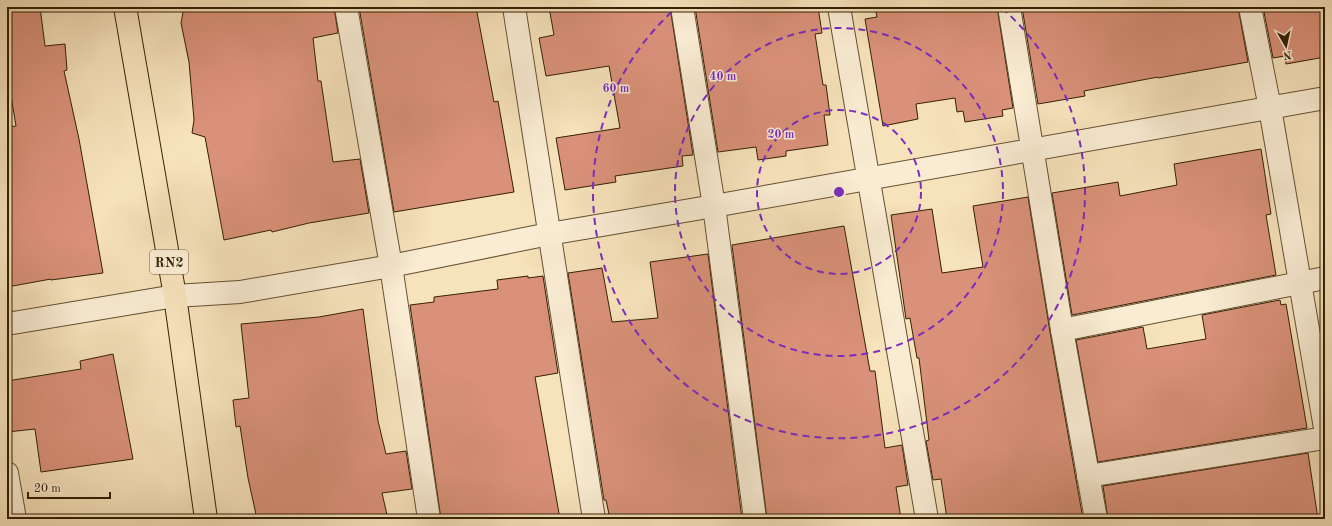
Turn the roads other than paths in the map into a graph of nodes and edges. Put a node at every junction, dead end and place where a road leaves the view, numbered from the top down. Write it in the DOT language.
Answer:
graph roads {
  1 [pos="125,7"];
  2 [pos="346,7"];
  3 [pos="514,7"];
  4 [pos="682,7"];
  5 [pos="839,7"];
  6 [pos="1009,7"];
  7 [pos="1250,7"];
  8 [pos="1325,98"];
  9 [pos="1270,108"];
  10 [pos="1032,150"];
  11 [pos="868,178"];
  12 [pos="714,206"];
  13 [pos="549,234"];
  14 [pos="391,266"];
  15 [pos="1325,278"];
  16 [pos="1300,282"];
  17 [pos="175,296"];
  18 [pos="7,324"];
  19 [pos="1062,330"];
  20 [pos="1325,428"];
  21 [pos="1325,438"];
  22 [pos="7,473"];
  23 [pos="1088,476"];
  24 [pos="15,519"];
  25 [pos="206,519"];
  26 [pos="429,519"];
  27 [pos="594,519"];
  28 [pos="755,519"];
  29 [pos="927,519"];
  30 [pos="1096,519"];
  1 -- 17 [label="highway, RN2"];
  2 -- 14 [label="street"];
  3 -- 13 [label="street"];
  4 -- 12 [label="street"];
  5 -- 11 [label="street"];
  6 -- 10 [label="street"];
  7 -- 9 [label="street"];
  8 -- 9 [label="street"];
  9 -- 10 [label="street"];
  9 -- 16 [label="street"];
  10 -- 11 [label="street"];
  10 -- 19 [label="street"];
  11 -- 12 [label="street"];
  11 -- 29 [label="street"];
  12 -- 13 [label="street"];
  12 -- 28 [label="street"];
  13 -- 14 [label="street"];
  13 -- 27 [label="street"];
  14 -- 17 [label="street"];
  14 -- 26 [label="street"];
  15 -- 16 [label="street"];
  16 -- 19 [label="street"];
  16 -- 20 [label="street"];
  17 -- 18 [label="street"];
  17 -- 25 [label="highway, RN2"];
  19 -- 23 [label="street"];
  21 -- 23 [label="street"];
  22 -- 24 [label="street"];
  23 -- 30 [label="street"];
}
